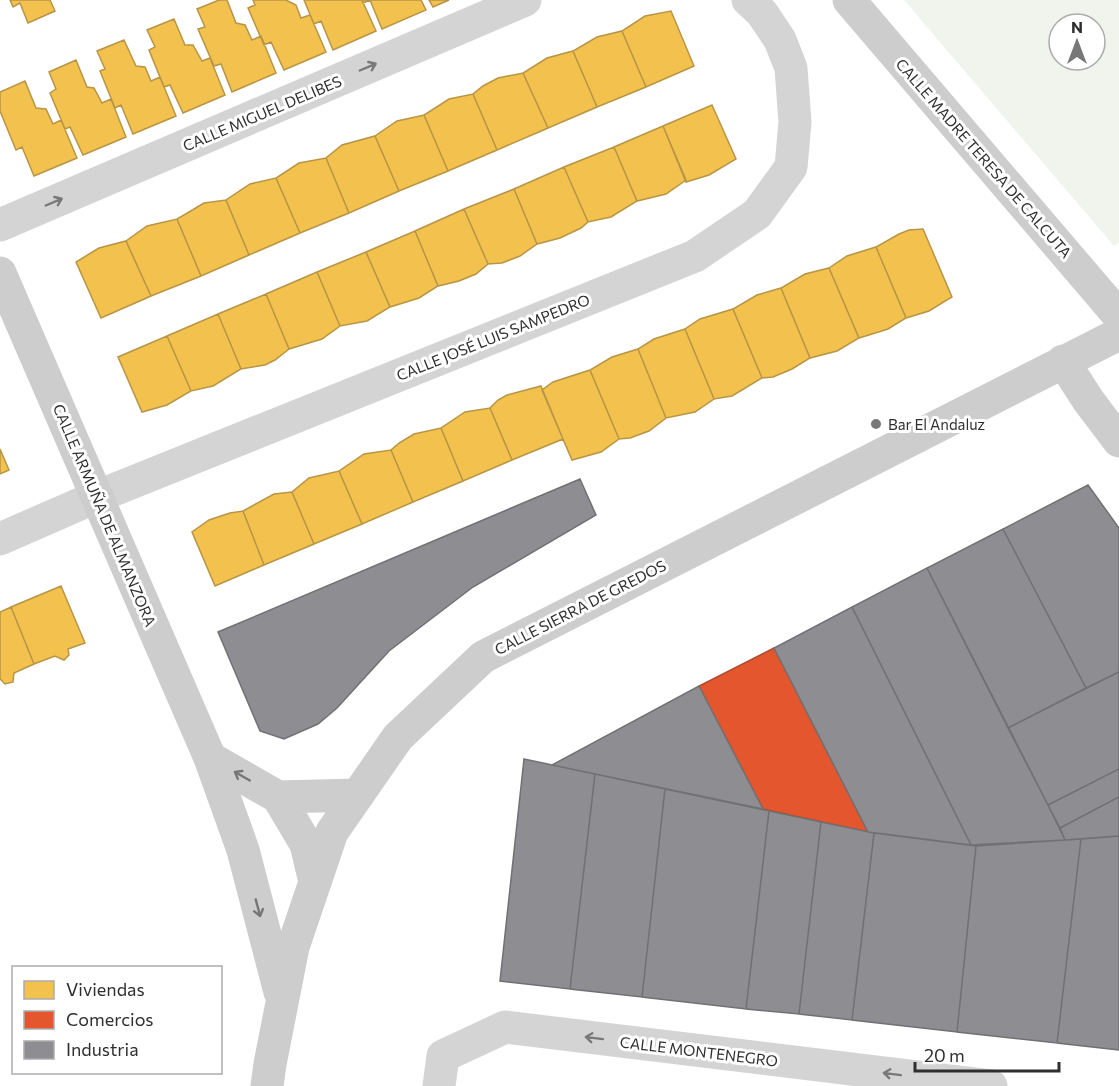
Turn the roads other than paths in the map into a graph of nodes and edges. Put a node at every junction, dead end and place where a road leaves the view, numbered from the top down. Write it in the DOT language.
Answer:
graph roads {
  1 [pos="525,0"];
  2 [pos="748,0"];
  3 [pos="849,0"];
  4 [pos="0,225"];
  5 [pos="0,273"];
  6 [pos="1119,316"];
  7 [pos="1119,334"];
  8 [pos="1063,361"];
  9 [pos="1119,441"];
  10 [pos="96,497"];
  11 [pos="0,538"];
  12 [pos="210,758"];
  13 [pos="358,795"];
  14 [pos="279,796"];
  15 [pos="315,882"];
  16 [pos="282,1000"];
  17 [pos="267,1086"];
  18 [pos="440,1086"];
  19 [pos="992,1086"];
  4 -- 1 [label="street, CALLE MIGUEL DELIBES, one-way"];
  2 -- 10 [label="street, CALLE JOSÉ LUIS SAMPEDRO"];
  3 -- 6 [label="street, CALLE MADRE TERESA DE CALCUTA"];
  5 -- 10 [label="street, CALLE ARMUÑA DE ALMANZORA"];
  7 -- 8 [label="street, CALLE SIERRA DE GREDOS"];
  8 -- 9 [label="street"];
  8 -- 13 [label="street, CALLE SIERRA DE GREDOS"];
  10 -- 11 [label="street, CALLE JOSÉ LUIS SAMPEDRO"];
  10 -- 12 [label="street, CALLE ARMUÑA DE ALMANZORA"];
  14 -- 12 [label="street, one-way"];
  12 -- 16 [label="street, CALLE ARMUÑA DE ALMANZORA, one-way"];
  13 -- 14 [label="street"];
  13 -- 15 [label="street, CALLE SIERRA DE GREDOS"];
  14 -- 15 [label="street"];
  15 -- 16 [label="street, CALLE SIERRA DE GREDOS"];
  16 -- 17 [label="street, CALLE SIERRA DE GREDOS"];
  19 -- 18 [label="street, CALLE MONTENEGRO, one-way"];
}
